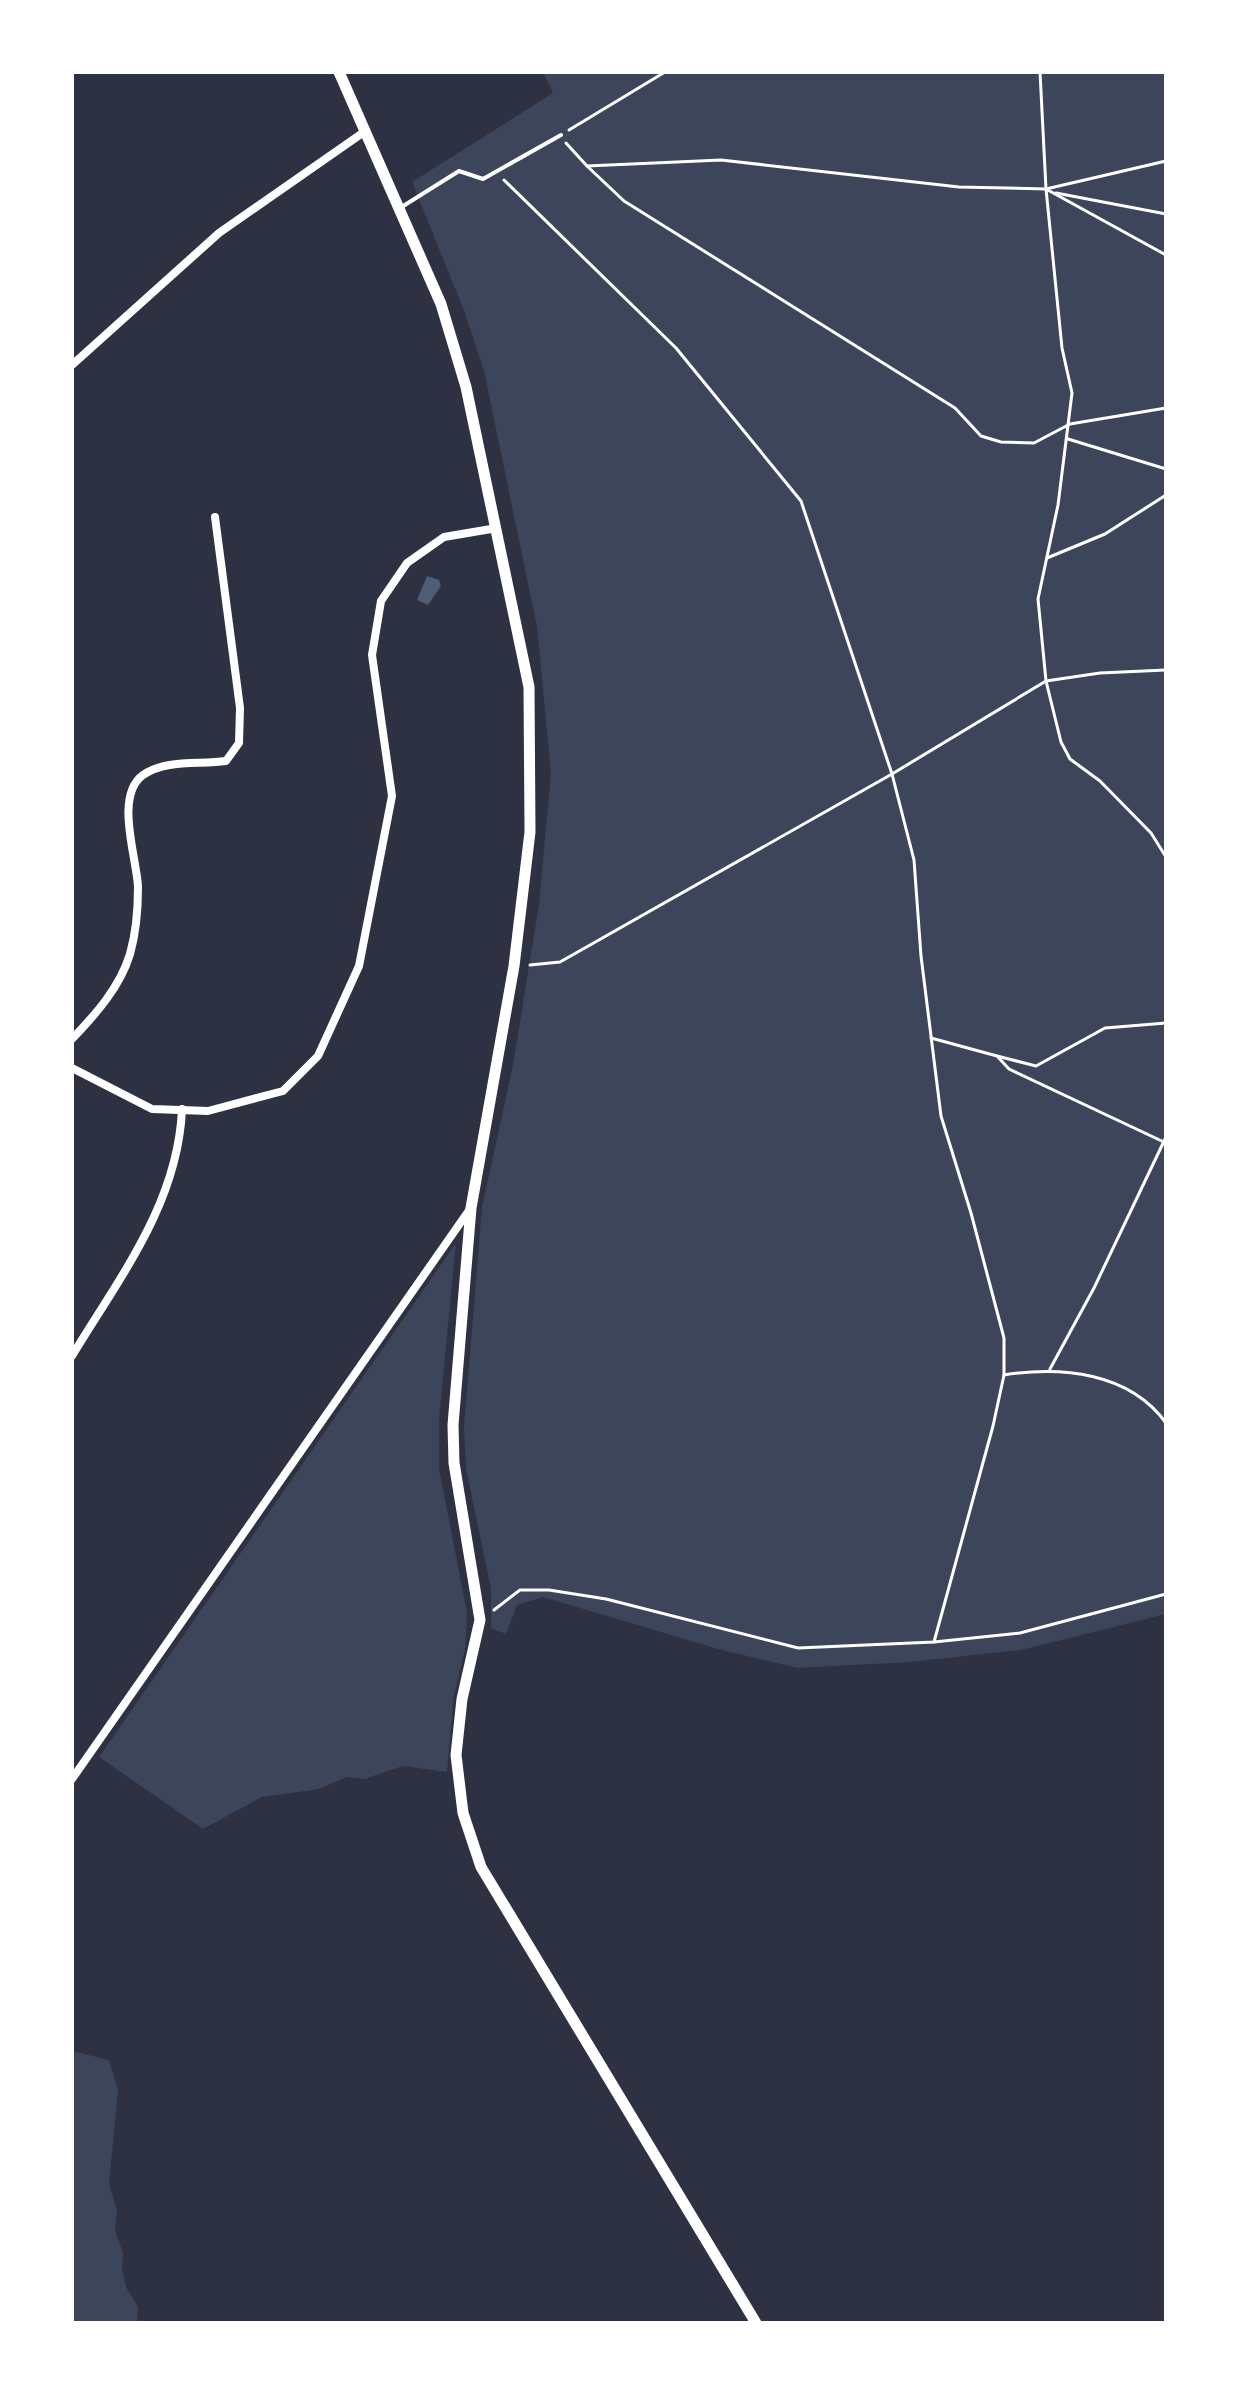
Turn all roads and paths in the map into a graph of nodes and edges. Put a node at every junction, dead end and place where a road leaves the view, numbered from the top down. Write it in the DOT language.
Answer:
graph roads {
  1 [pos="339,72"];
  2 [pos="665,72"];
  3 [pos="1040,72"];
  4 [pos="364,132"];
  5 [pos="561,135"];
  6 [pos="1166,161"];
  7 [pos="587,166"];
  8 [pos="497,171"];
  9 [pos="1046,189"];
  10 [pos="1053,192"];
  11 [pos="400,208"];
  12 [pos="1166,214"];
  13 [pos="1166,255"];
  14 [pos="72,365"];
  15 [pos="1166,408"];
  16 [pos="1070,424"];
  17 [pos="1068,439"];
  18 [pos="1166,469"];
  19 [pos="1166,495"];
  20 [pos="215,517"];
  21 [pos="498,527"];
  22 [pos="1047,558"];
  23 [pos="1166,670"];
  24 [pos="1046,681"];
  25 [pos="892,774"];
  26 [pos="1166,857"];
  27 [pos="514,966"];
  28 [pos="1166,1023"];
  29 [pos="931,1038"];
  30 [pos="72,1039"];
  31 [pos="997,1056"];
  32 [pos="72,1068"];
  33 [pos="182,1109"];
  34 [pos="1166,1137"];
  35 [pos="1165,1143"];
  36 [pos="471,1208"];
  37 [pos="72,1355"];
  38 [pos="1050,1369"];
  39 [pos="1004,1375"];
  40 [pos="1166,1423"];
  41 [pos="1166,1594"];
  42 [pos="480,1620"];
  43 [pos="934,1642"];
  44 [pos="72,1779"];
  45 [pos="756,2323"];
  1 -- 4 [label="street"];
  2 -- 5 [label="path"];
  3 -- 9 [label="path"];
  4 -- 11 [label="street"];
  4 -- 14 [label="street"];
  5 -- 7 [label="path"];
  5 -- 8 [label="lane"];
  6 -- 9 [label="path"];
  7 -- 9 [label="path"];
  7 -- 16 [label="path"];
  8 -- 11 [label="lane"];
  8 -- 25 [label="path"];
  9 -- 10 [label="path"];
  9 -- 16 [label="path"];
  10 -- 12 [label="path"];
  10 -- 13 [label="path"];
  11 -- 21 [label="street"];
  15 -- 16 [label="path"];
  16 -- 17 [label="path"];
  17 -- 18 [label="path"];
  17 -- 22 [label="path"];
  19 -- 22 [label="path"];
  20 -- 30 [label="street"];
  21 -- 27 [label="street"];
  21 -- 33 [label="street"];
  22 -- 24 [label="path"];
  23 -- 24 [label="path"];
  24 -- 25 [label="path"];
  24 -- 26 [label="path"];
  25 -- 27 [label="path"];
  25 -- 29 [label="path"];
  27 -- 36 [label="street"];
  28 -- 31 [label="path"];
  29 -- 31 [label="path"];
  29 -- 39 [label="path"];
  31 -- 35 [label="path"];
  32 -- 33 [label="street"];
  33 -- 37 [label="street"];
  34 -- 35 [label="path"];
  35 -- 38 [label="path"];
  36 -- 42 [label="street"];
  36 -- 44 [label="street"];
  38 -- 39 [label="path"];
  38 -- 40 [label="path"];
  39 -- 43 [label="path"];
  41 -- 43 [label="path"];
  42 -- 43 [label="path"];
  42 -- 45 [label="street"];
}
